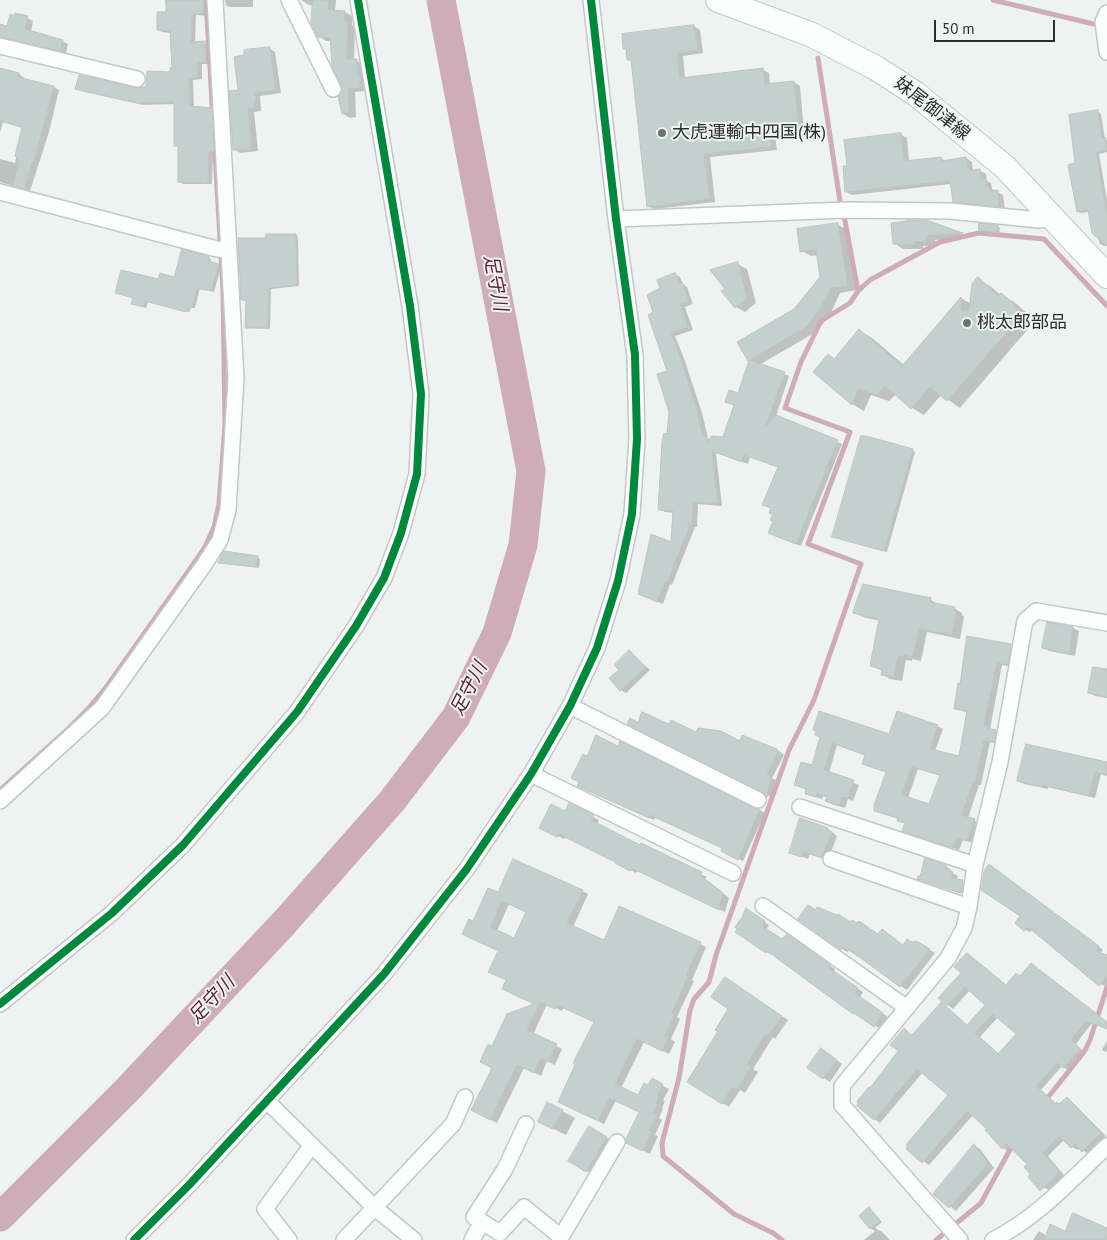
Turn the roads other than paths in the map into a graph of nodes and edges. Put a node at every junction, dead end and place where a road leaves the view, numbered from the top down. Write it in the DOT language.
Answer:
graph roads {
  1 [pos="215,0"];
  2 [pos="289,0"];
  3 [pos="358,0"];
  4 [pos="591,0"];
  5 [pos="718,0"];
  6 [pos="1104,21"];
  7 [pos="0,46"];
  8 [pos="1107,52"];
  9 [pos="137,79"];
  10 [pos="333,89"];
  11 [pos="0,192"];
  12 [pos="1053,218"];
  13 [pos="616,220"];
  14 [pos="223,250"];
  15 [pos="1107,276"];
  16 [pos="1107,623"];
  17 [pos="570,706"];
  18 [pos="531,774"];
  19 [pos="758,800"];
  20 [pos="0,801"];
  21 [pos="800,807"];
  22 [pos="831,859"];
  23 [pos="975,865"];
  24 [pos="733,873"];
  25 [pos="763,906"];
  26 [pos="969,907"];
  27 [pos="0,1004"];
  28 [pos="907,1008"];
  29 [pos="465,1098"];
  30 [pos="267,1101"];
  31 [pos="526,1124"];
  32 [pos="617,1142"];
  33 [pos="312,1145"];
  34 [pos="1107,1146"];
  35 [pos="375,1208"];
  36 [pos="482,1222"];
  37 [pos="286,1238"];
  38 [pos="958,1238"];
  39 [pos="1002,1238"];
  40 [pos="134,1240"];
  41 [pos="344,1240"];
  42 [pos="414,1240"];
  43 [pos="472,1240"];
  1 -- 14 [label="street"];
  2 -- 10 [label="street"];
  3 -- 27 [label="street"];
  4 -- 13 [label="street"];
  5 -- 12 [label="main road, 妹尾御津線"];
  6 -- 8 [label="street"];
  7 -- 9 [label="street"];
  11 -- 14 [label="street"];
  12 -- 13 [label="street"];
  12 -- 15 [label="main road, 妹尾御津線"];
  13 -- 17 [label="street"];
  14 -- 20 [label="street"];
  16 -- 23 [label="street"];
  17 -- 18 [label="street"];
  17 -- 19 [label="street"];
  18 -- 24 [label="street"];
  18 -- 30 [label="street"];
  21 -- 23 [label="street"];
  22 -- 26 [label="street"];
  23 -- 26 [label="street"];
  25 -- 28 [label="street"];
  26 -- 28 [label="street"];
  28 -- 38 [label="street"];
  29 -- 35 [label="street"];
  30 -- 33 [label="street"];
  30 -- 40 [label="street"];
  31 -- 36 [label="street"];
  32 -- 36 [label="street"];
  33 -- 35 [label="street"];
  33 -- 37 [label="street"];
  34 -- 39 [label="street"];
  35 -- 41 [label="street"];
  35 -- 42 [label="street"];
  36 -- 43 [label="street"];
}
